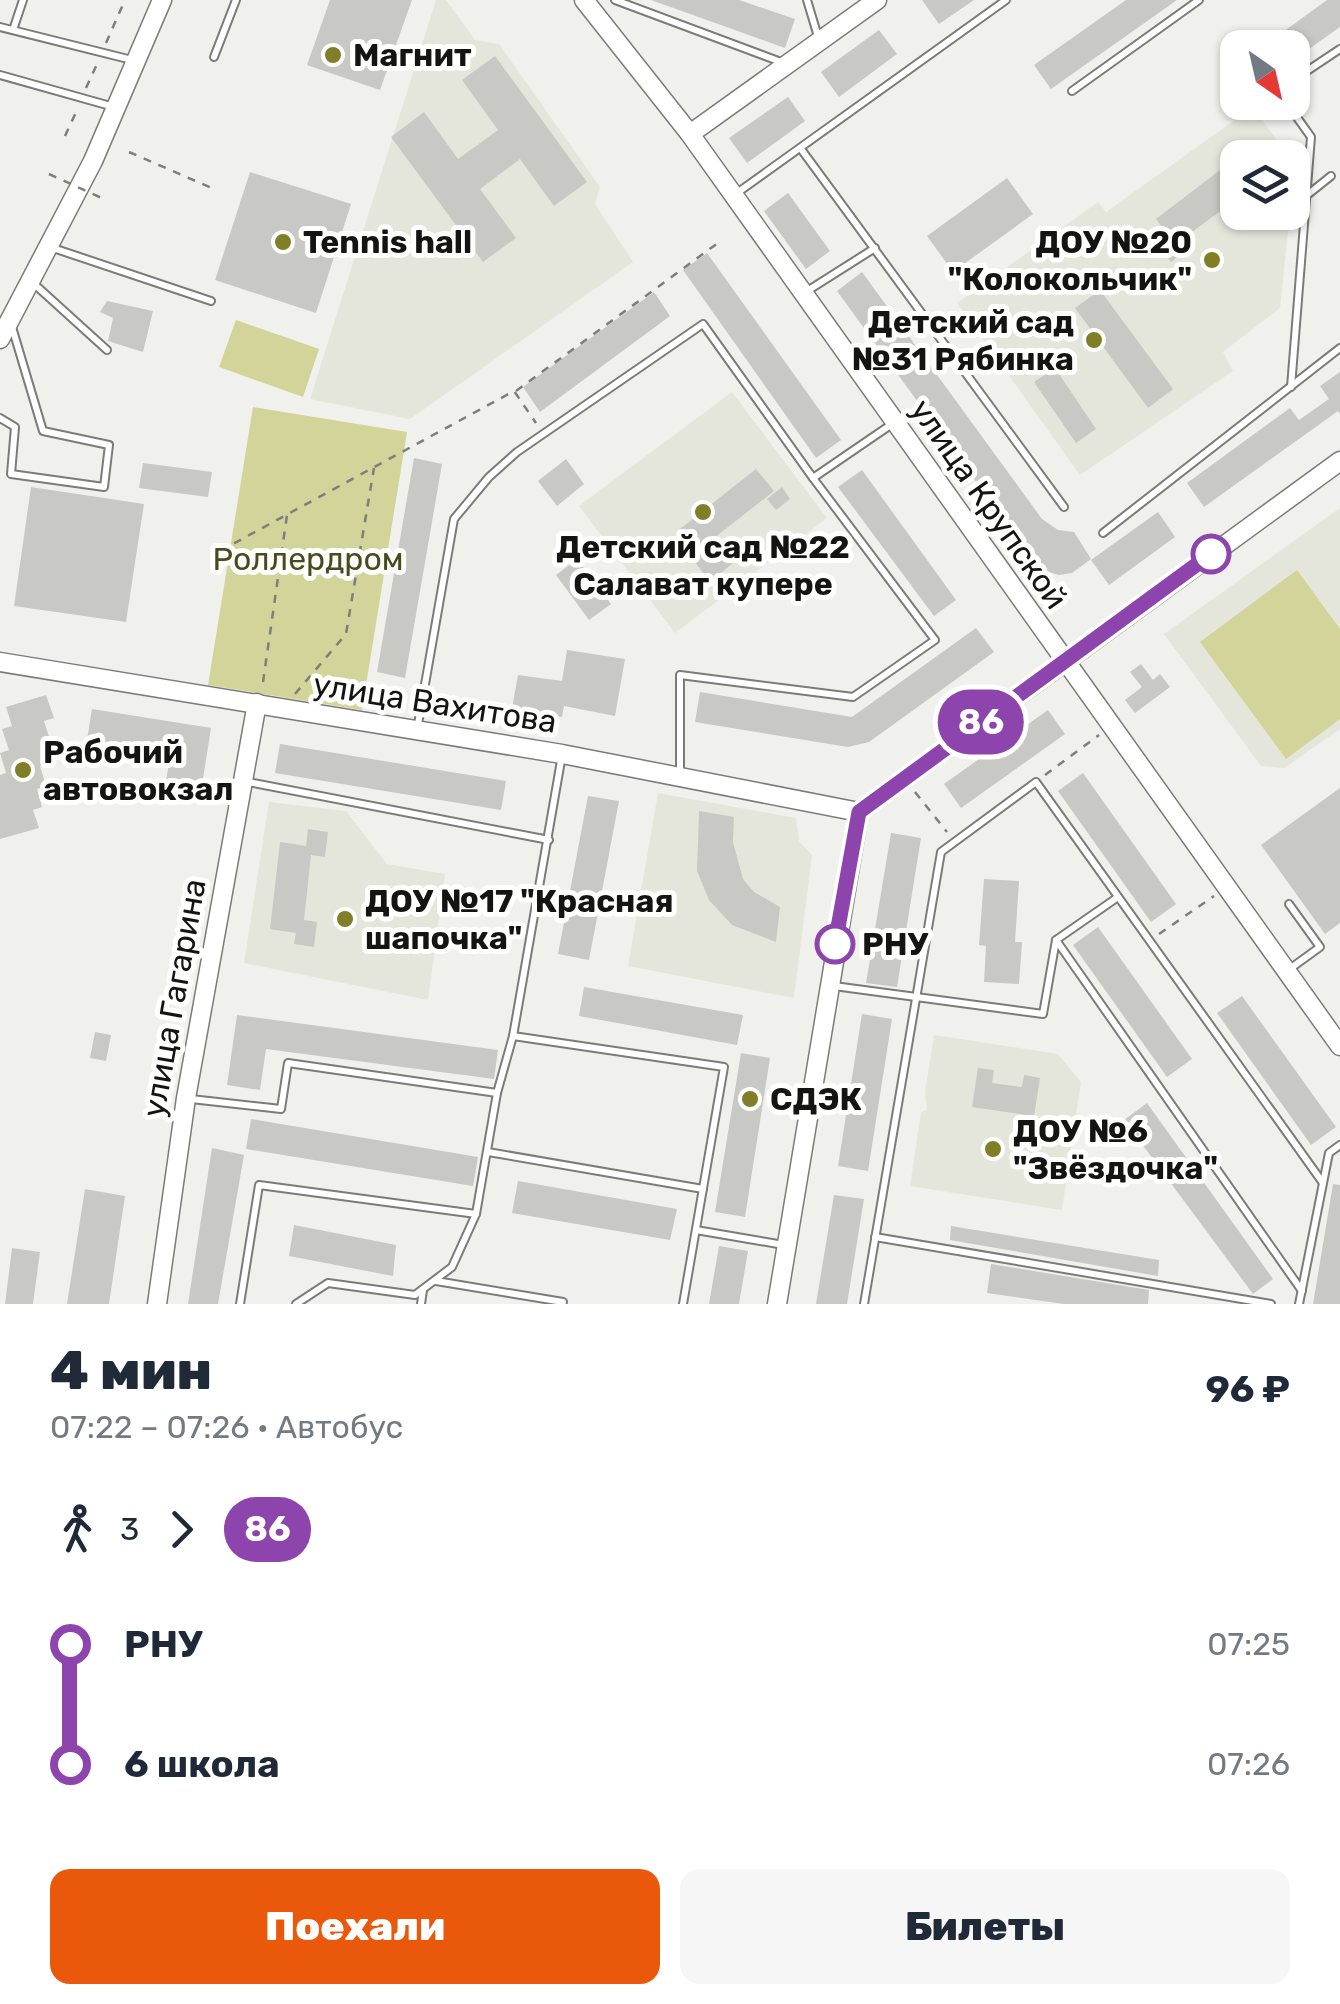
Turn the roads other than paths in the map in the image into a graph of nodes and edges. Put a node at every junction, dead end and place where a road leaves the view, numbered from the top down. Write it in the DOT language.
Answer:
graph roads {
  1 [pos="22,0"];
  2 [pos="162,0"];
  3 [pos="236,0"];
  4 [pos="584,0"];
  5 [pos="615,0"];
  6 [pos="809,0"];
  7 [pos="877,0"];
  8 [pos="1006,0"];
  9 [pos="1199,0"];
  10 [pos="0,27"];
  11 [pos="13,30"];
  12 [pos="819,42"];
  13 [pos="1340,48"];
  14 [pos="214,58"];
  15 [pos="138,62"];
  16 [pos="787,64"];
  17 [pos="1310,69"];
  18 [pos="0,74"];
  19 [pos="1072,91"];
  20 [pos="118,108"];
  21 [pos="1298,120"];
  22 [pos="690,134"];
  23 [pos="1310,148"];
  24 [pos="800,149"];
  25 [pos="1331,176"];
  26 [pos="1310,193"];
  27 [pos="732,196"];
  28 [pos="1303,230"];
  29 [pos="49,246"];
  30 [pos="874,248"];
  31 [pos="31,281"];
  32 [pos="802,294"];
  33 [pos="211,302"];
  34 [pos="10,320"];
  35 [pos="0,340"];
  36 [pos="1340,348"];
  37 [pos="107,350"];
  38 [pos="1291,386"];
  39 [pos="0,418"];
  40 [pos="894,422"];
  41 [pos="1340,460"];
  42 [pos="813,478"];
  43 [pos="1064,507"];
  44 [pos="1103,533"];
  45 [pos="1064,661"];
  46 [pos="0,662"];
  47 [pos="257,703"];
  48 [pos="417,731"];
  49 [pos="562,754"];
  50 [pos="680,774"];
  51 [pos="242,781"];
  52 [pos="859,812"];
  53 [pos="548,840"];
  54 [pos="1118,897"];
  55 [pos="1289,904"];
  56 [pos="1056,940"];
  57 [pos="1286,972"];
  58 [pos="828,986"];
  59 [pos="916,1000"];
  60 [pos="512,1036"];
  61 [pos="1340,1046"];
  62 [pos="497,1093"];
  63 [pos="186,1098"];
  64 [pos="1340,1145"];
  65 [pos="487,1152"];
  66 [pos="1323,1182"];
  67 [pos="703,1189"];
  68 [pos="476,1214"];
  69 [pos="696,1230"];
  70 [pos="875,1238"];
  71 [pos="786,1245"];
  72 [pos="434,1280"];
  73 [pos="424,1289"];
  74 [pos="1302,1291"];
  75 [pos="563,1302"];
  76 [pos="157,1304"];
  77 [pos="240,1304"];
  78 [pos="296,1304"];
  79 [pos="421,1304"];
  80 [pos="683,1304"];
  81 [pos="777,1304"];
  82 [pos="864,1304"];
  83 [pos="1271,1304"];
  84 [pos="1299,1304"];
  1 -- 11 [label="lane"];
  2 -- 15 [label="street"];
  3 -- 14 [label="lane"];
  4 -- 22 [label="street, улица Крупской"];
  5 -- 16 [label="lane"];
  6 -- 12 [label="lane"];
  7 -- 12 [label="street"];
  8 -- 24 [label="lane"];
  9 -- 19 [label="lane"];
  10 -- 11 [label="lane"];
  11 -- 15 [label="lane"];
  12 -- 16 [label="street"];
  13 -- 17 [label="lane"];
  15 -- 20 [label="street"];
  16 -- 22 [label="street"];
  18 -- 20 [label="lane"];
  20 -- 29 [label="street"];
  21 -- 23 [label="lane"];
  22 -- 27 [label="street, улица Крупской"];
  24 -- 27 [label="lane"];
  24 -- 30 [label="lane"];
  25 -- 26 [label="lane"];
  27 -- 32 [label="street, улица Крупской"];
  28 -- 38 [label="lane"];
  29 -- 31 [label="street"];
  29 -- 33 [label="lane"];
  30 -- 32 [label="lane"];
  30 -- 43 [label="lane"];
  31 -- 34 [label="street"];
  31 -- 37 [label="lane"];
  32 -- 40 [label="street, улица Крупской"];
  34 -- 35 [label="street"];
  34 -- 39 [label="lane"];
  36 -- 38 [label="lane"];
  38 -- 44 [label="lane"];
  40 -- 42 [label="lane"];
  40 -- 45 [label="street, улица Крупской"];
  41 -- 45 [label="street"];
  42 -- 48 [label="lane"];
  42 -- 50 [label="lane"];
  45 -- 52 [label="street"];
  45 -- 57 [label="street, улица Крупской"];
  46 -- 47 [label="street, улица Вахитова"];
  47 -- 48 [label="street, улица Вахитова"];
  47 -- 51 [label="street, улица Гагарина"];
  48 -- 49 [label="street, улица Вахитова"];
  49 -- 50 [label="street, улица Вахитова"];
  49 -- 53 [label="lane"];
  50 -- 52 [label="street, улица Вахитова"];
  51 -- 53 [label="lane"];
  51 -- 63 [label="street, улица Гагарина"];
  52 -- 58 [label="street"];
  53 -- 60 [label="lane"];
  54 -- 56 [label="lane"];
  54 -- 59 [label="lane"];
  54 -- 66 [label="lane"];
  55 -- 57 [label="lane"];
  56 -- 59 [label="lane"];
  56 -- 74 [label="lane"];
  57 -- 61 [label="street, улица Крупской"];
  58 -- 59 [label="lane"];
  58 -- 71 [label="street"];
  59 -- 70 [label="lane"];
  60 -- 62 [label="lane"];
  60 -- 67 [label="lane"];
  62 -- 63 [label="lane"];
  62 -- 65 [label="lane"];
  63 -- 76 [label="street, улица Гагарина"];
  64 -- 66 [label="lane"];
  65 -- 67 [label="lane"];
  65 -- 68 [label="lane"];
  66 -- 74 [label="lane"];
  67 -- 69 [label="lane"];
  68 -- 72 [label="lane"];
  68 -- 77 [label="lane"];
  69 -- 71 [label="lane"];
  69 -- 80 [label="lane"];
  70 -- 82 [label="lane"];
  70 -- 83 [label="lane"];
  71 -- 81 [label="street"];
  72 -- 73 [label="lane"];
  72 -- 75 [label="lane"];
  73 -- 78 [label="lane"];
  73 -- 79 [label="lane"];
  74 -- 84 [label="lane"];
}
